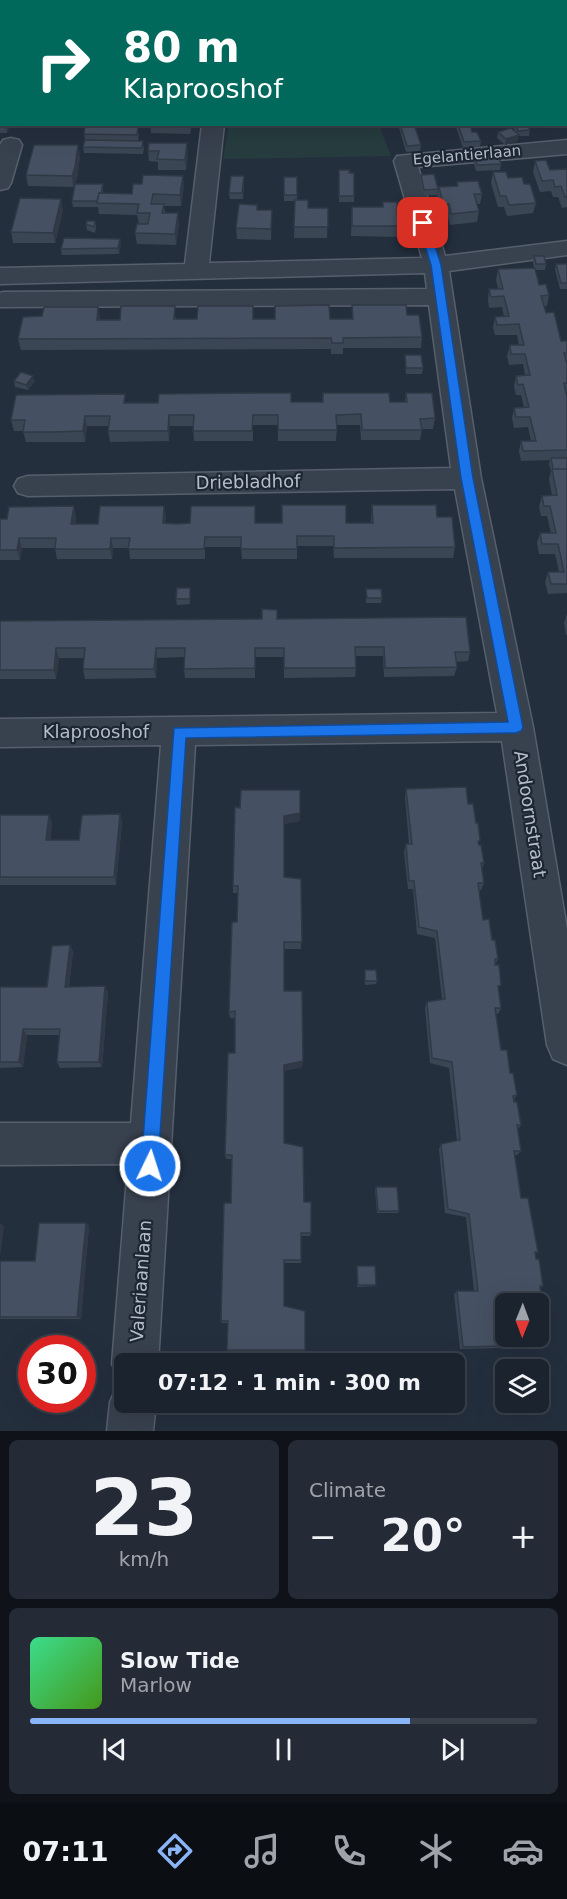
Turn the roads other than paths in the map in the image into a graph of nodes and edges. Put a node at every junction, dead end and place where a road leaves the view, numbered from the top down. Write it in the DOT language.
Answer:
graph roads {
  1 [pos="213,126"];
  2 [pos="11,145"];
  3 [pos="567,147"];
  4 [pos="0,183"];
  5 [pos="567,248"];
  6 [pos="436,265"];
  7 [pos="196,271"];
  8 [pos="3,292"];
  9 [pos="440,297"];
  10 [pos="467,478"];
  11 [pos="28,486"];
  12 [pos="516,727"];
  13 [pos="179,732"];
  14 [pos="0,733"];
  15 [pos="567,1044"];
  16 [pos="152,1143"];
  17 [pos="0,1144"];
  18 [pos="136,1353"];
  19 [pos="132,1413"];
  20 [pos="130,1431"];
  1 -- 7 [label="street"];
  2 -- 4 [label="street"];
  3 -- 6 [label="street, Egelantierlaan"];
  5 -- 6 [label="street"];
  6 -- 7 [label="street"];
  6 -- 9 [label="street, Andoornstraat"];
  7 -- 8 [label="street"];
  8 -- 9 [label="street"];
  9 -- 10 [label="street, Andoornstraat"];
  10 -- 11 [label="street, Driebladhof"];
  10 -- 12 [label="street, Andoornstraat"];
  12 -- 13 [label="street, Klaprooshof"];
  12 -- 15 [label="street, Andoornstraat"];
  13 -- 14 [label="street, Klaprooshof"];
  13 -- 16 [label="street, Valeriaanlaan"];
  16 -- 17 [label="street"];
  16 -- 18 [label="street, Valeriaanlaan"];
  19 -- 20 [label="street"];
}
